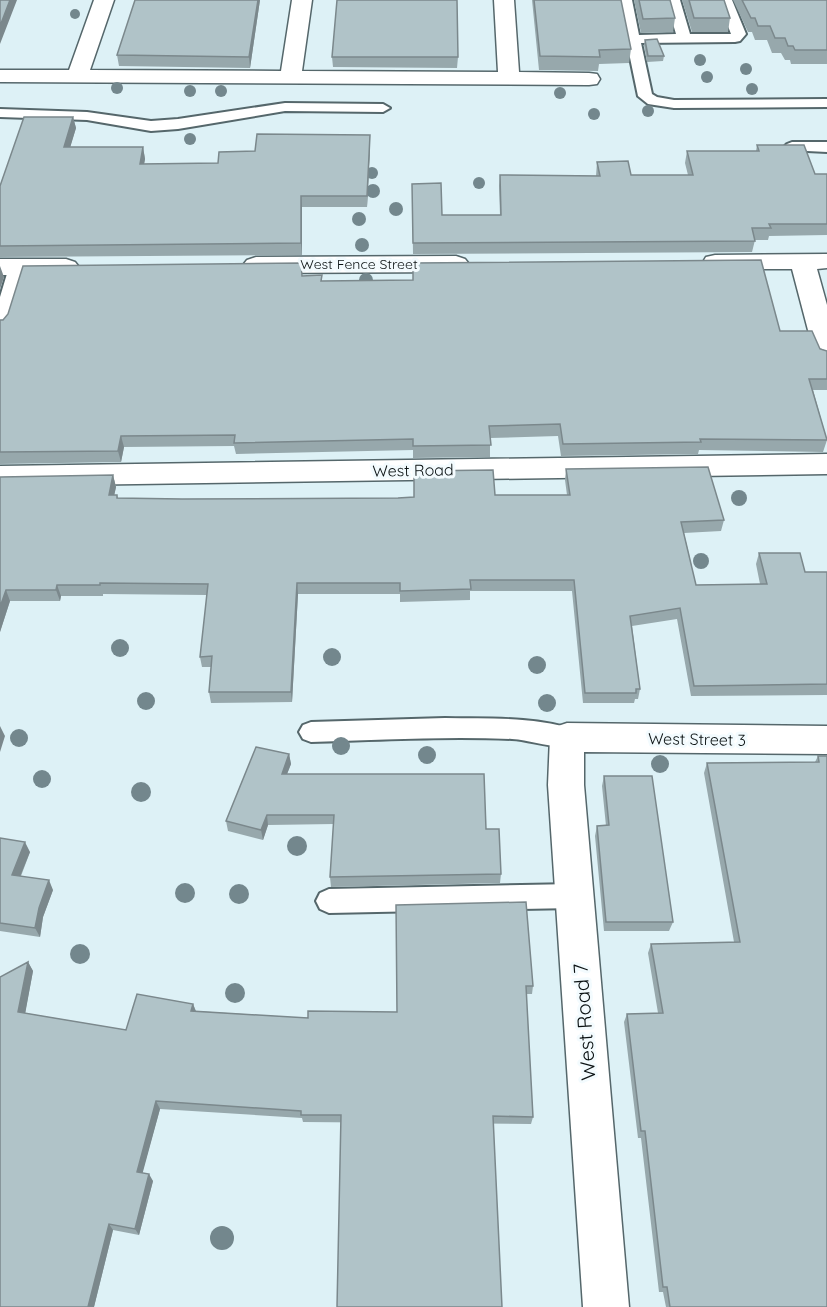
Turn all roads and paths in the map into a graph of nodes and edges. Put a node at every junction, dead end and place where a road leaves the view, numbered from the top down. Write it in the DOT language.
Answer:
graph roads {
  1 [pos="104,0"];
  2 [pos="302,0"];
  3 [pos="504,0"];
  4 [pos="625,0"];
  5 [pos="673,0"];
  6 [pos="726,0"];
  7 [pos="633,39"];
  8 [pos="684,39"];
  9 [pos="0,76"];
  10 [pos="77,76"];
  11 [pos="291,77"];
  12 [pos="509,79"];
  13 [pos="590,79"];
  14 [pos="827,103"];
  15 [pos="383,108"];
  16 [pos="0,113"];
  17 [pos="792,147"];
  18 [pos="827,147"];
  19 [pos="814,261"];
  20 [pos="695,262"];
  21 [pos="481,263"];
  22 [pos="232,265"];
  23 [pos="89,266"];
  24 [pos="9,267"];
  25 [pos="0,325"];
  26 [pos="827,352"];
  27 [pos="826,464"];
  28 [pos="0,476"];
  29 [pos="312,732"];
  30 [pos="567,737"];
  31 [pos="827,740"];
  32 [pos="574,896"];
  33 [pos="329,901"];
  34 [pos="606,1307"];
  1 -- 10 [label="street"];
  2 -- 11 [label="street"];
  3 -- 12 [label="street"];
  4 -- 7 [label="lane"];
  5 -- 8 [label="lane"];
  6 -- 8 [label="lane"];
  7 -- 8 [label="lane"];
  7 -- 14 [label="lane"];
  9 -- 10 [label="street"];
  10 -- 11 [label="street"];
  11 -- 12 [label="street"];
  12 -- 13 [label="street"];
  15 -- 16 [label="lane"];
  17 -- 18 [label="lane"];
  19 -- 20 [label="street"];
  19 -- 26 [label="street"];
  21 -- 22 [label="street, West Fence Street"];
  23 -- 24 [label="street"];
  24 -- 25 [label="lane"];
  27 -- 28 [label="street, West Road"];
  29 -- 30 [label="lane"];
  30 -- 31 [label="street, West Street 3"];
  30 -- 32 [label="street, West Road 7"];
  32 -- 33 [label="lane"];
  32 -- 34 [label="street, West Road 7"];
}
